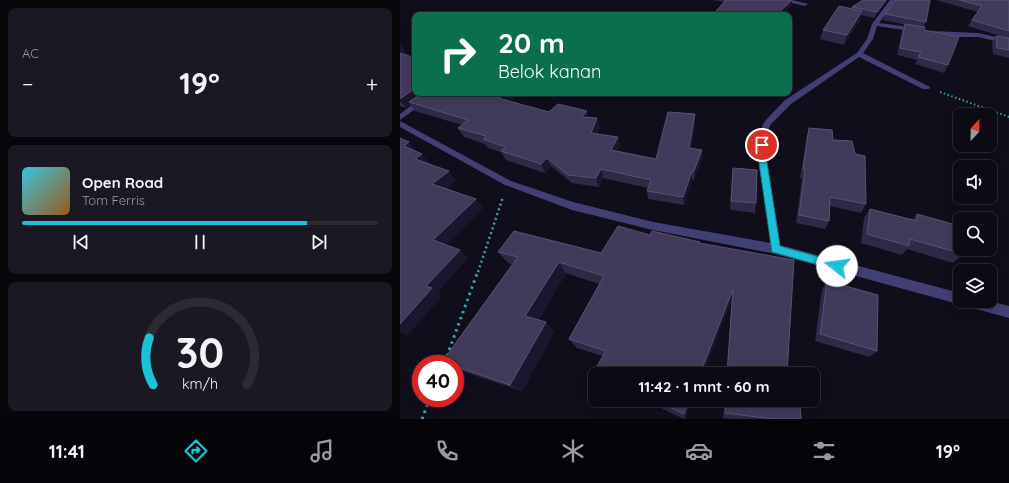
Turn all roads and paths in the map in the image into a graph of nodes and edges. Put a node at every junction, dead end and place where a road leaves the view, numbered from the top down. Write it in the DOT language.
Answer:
graph roads {
  1 [pos="783,0"];
  2 [pos="892,0"];
  3 [pos="805,4"];
  4 [pos="875,24"];
  5 [pos="1009,42"];
  6 [pos="860,54"];
  7 [pos="926,87"];
  8 [pos="429,96"];
  9 [pos="1009,117"];
  10 [pos="400,118"];
  11 [pos="400,124"];
  12 [pos="508,183"];
  13 [pos="776,249"];
  14 [pos="953,297"];
  15 [pos="994,308"];
  16 [pos="1009,312"];
  17 [pos="447,355"];
  18 [pos="427,407"];
  19 [pos="422,419"];
  1 -- 3 [label="street"];
  2 -- 4 [label="street"];
  4 -- 5 [label="street"];
  4 -- 6 [label="street"];
  6 -- 7 [label="street"];
  6 -- 13 [label="street"];
  7 -- 9 [label="path"];
  8 -- 10 [label="street"];
  11 -- 12 [label="street"];
  12 -- 13 [label="street"];
  12 -- 17 [label="path"];
  13 -- 14 [label="street"];
  15 -- 16 [label="street"];
  18 -- 19 [label="path"];
}
